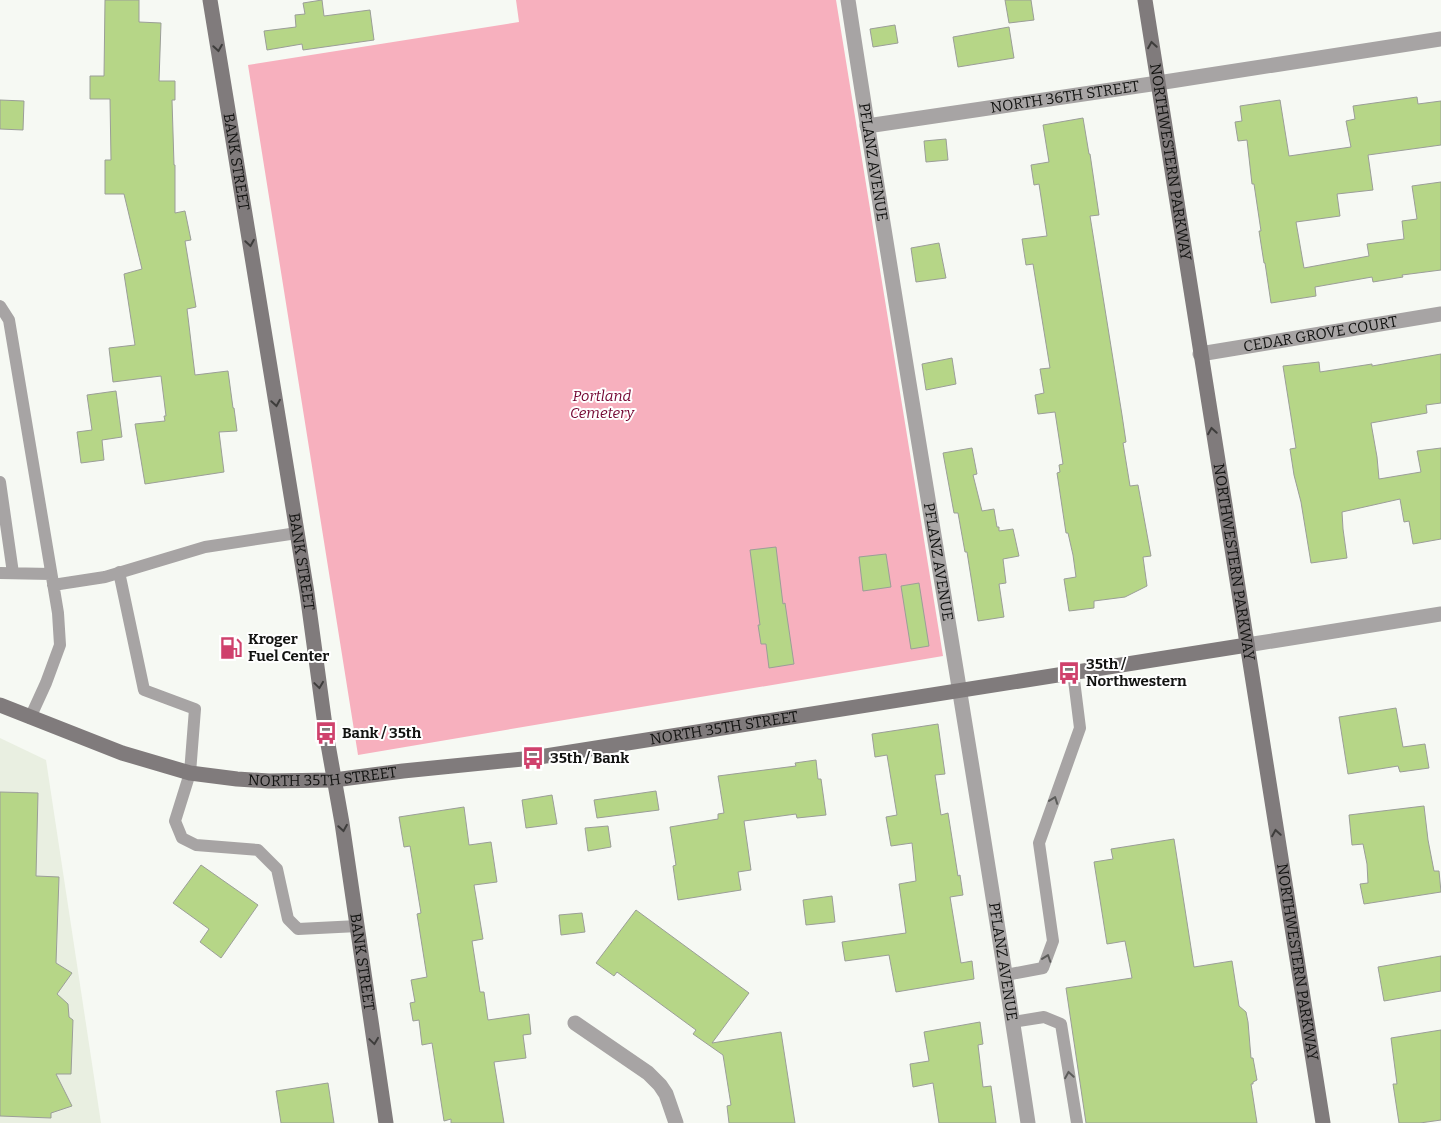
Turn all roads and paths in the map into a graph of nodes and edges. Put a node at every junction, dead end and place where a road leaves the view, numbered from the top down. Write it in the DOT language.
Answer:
graph roads {
  1 [pos="210,0"];
  2 [pos="848,0"];
  3 [pos="1145,0"];
  4 [pos="1441,39"];
  5 [pos="1158,83"];
  6 [pos="867,126"];
  7 [pos="0,306"];
  8 [pos="1441,314"];
  9 [pos="1200,354"];
  10 [pos="0,482"];
  11 [pos="297,533"];
  12 [pos="119,572"];
  13 [pos="0,573"];
  14 [pos="13,573"];
  15 [pos="52,580"];
  16 [pos="1441,614"];
  17 [pos="1246,645"];
  18 [pos="1073,672"];
  19 [pos="960,690"];
  20 [pos="0,705"];
  21 [pos="30,718"];
  22 [pos="190,773"];
  23 [pos="334,780"];
  24 [pos="358,926"];
  25 [pos="1006,975"];
  26 [pos="1013,1022"];
  27 [pos="574,1023"];
  28 [pos="386,1123"];
  29 [pos="676,1123"];
  30 [pos="1028,1123"];
  31 [pos="1077,1123"];
  32 [pos="1323,1123"];
  1 -- 11 [label="street, BANK STREET, one-way"];
  2 -- 6 [label="street, PFLANZ AVENUE"];
  5 -- 3 [label="street, NORTHWESTERN PARKWAY, one-way"];
  4 -- 5 [label="street, NORTH 36TH STREET"];
  5 -- 6 [label="street, NORTH 36TH STREET"];
  5 -- 9 [label="street, NORTHWESTERN PARKWAY"];
  6 -- 19 [label="street, PFLANZ AVENUE"];
  7 -- 15 [label="lane"];
  8 -- 9 [label="street, CEDAR GROVE COURT"];
  17 -- 9 [label="street, NORTHWESTERN PARKWAY, one-way"];
  10 -- 14 [label="lane"];
  11 -- 12 [label="lane"];
  11 -- 23 [label="street, BANK STREET, one-way"];
  12 -- 15 [label="lane"];
  12 -- 22 [label="lane"];
  13 -- 14 [label="lane"];
  14 -- 15 [label="lane"];
  15 -- 21 [label="lane"];
  16 -- 17 [label="street"];
  17 -- 18 [label="street, NORTH 35TH STREET"];
  32 -- 17 [label="street, NORTHWESTERN PARKWAY, one-way"];
  18 -- 19 [label="street, NORTH 35TH STREET"];
  25 -- 18 [label="lane, one-way"];
  19 -- 23 [label="street, NORTH 35TH STREET"];
  19 -- 25 [label="street, PFLANZ AVENUE"];
  20 -- 21 [label="street, NORTH 35TH STREET"];
  21 -- 22 [label="street, NORTH 35TH STREET"];
  22 -- 23 [label="street, NORTH 35TH STREET"];
  22 -- 24 [label="lane"];
  23 -- 24 [label="street, BANK STREET, one-way"];
  24 -- 28 [label="street, BANK STREET, one-way"];
  25 -- 26 [label="street, PFLANZ AVENUE"];
  26 -- 30 [label="street, PFLANZ AVENUE"];
  31 -- 26 [label="lane, one-way"];
  27 -- 29 [label="street"];
}
